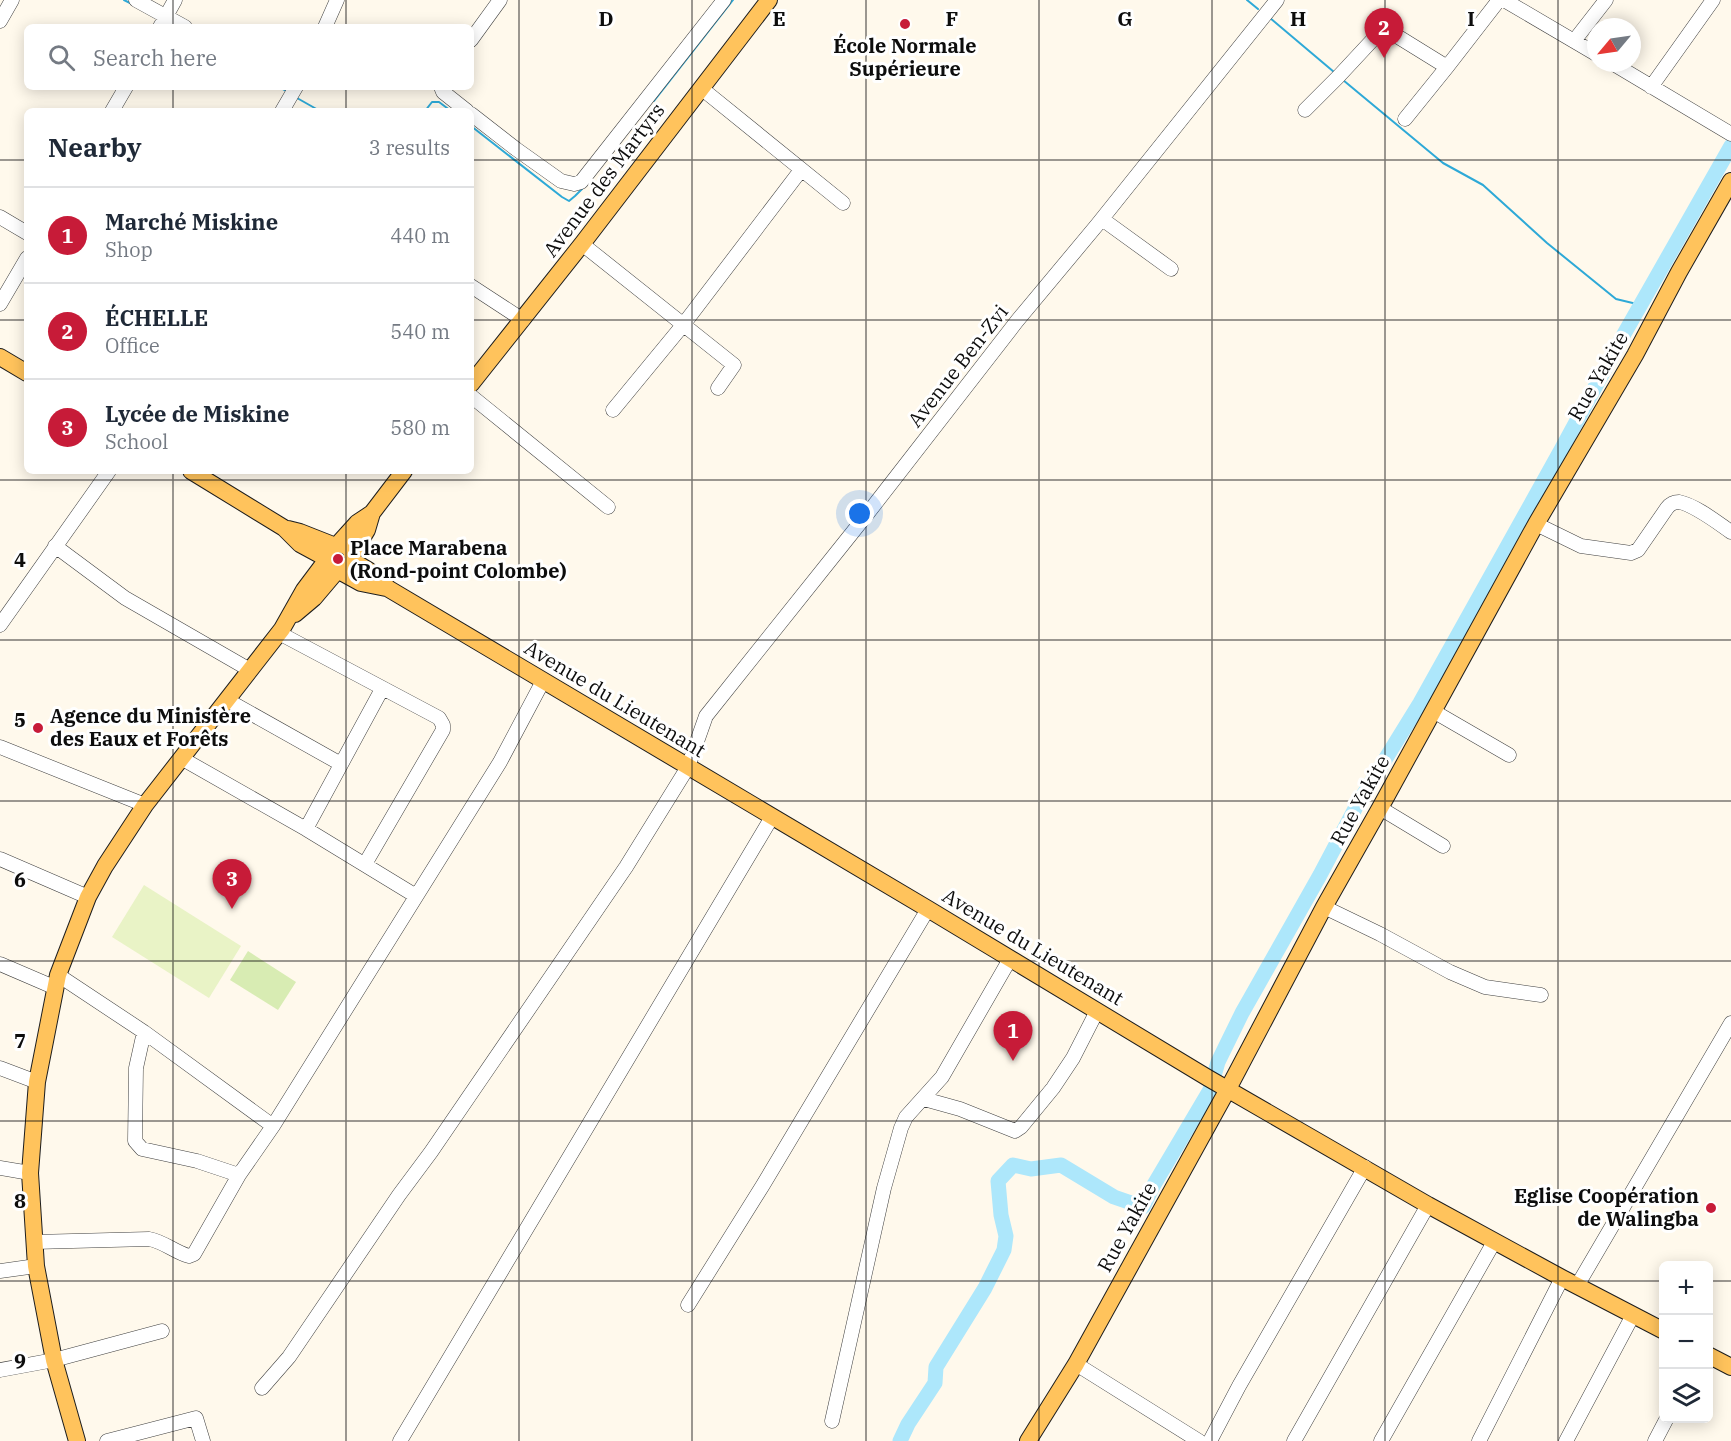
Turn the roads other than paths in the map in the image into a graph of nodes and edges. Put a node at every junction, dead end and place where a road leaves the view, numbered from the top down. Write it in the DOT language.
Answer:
graph roads {
  1 [pos="12,0"];
  2 [pos="136,0"];
  3 [pos="175,0"];
  4 [pos="338,0"];
  5 [pos="500,0"];
  6 [pos="724,0"];
  7 [pos="769,0"];
  8 [pos="1278,0"];
  9 [pos="1499,0"];
  10 [pos="1504,0"];
  11 [pos="1606,0"];
  12 [pos="1713,0"];
  13 [pos="0,21"];
  14 [pos="163,22"];
  15 [pos="326,24"];
  16 [pos="474,36"];
  17 [pos="1574,41"];
  18 [pos="1587,49"];
  19 [pos="1447,68"];
  20 [pos="1627,72"];
  21 [pos="1652,87"];
  22 [pos="701,88"];
  23 [pos="124,90"];
  24 [pos="294,90"];
  25 [pos="442,90"];
  26 [pos="114,108"];
  27 [pos="284,108"];
  28 [pos="463,108"];
  29 [pos="1305,110"];
  30 [pos="474,116"];
  31 [pos="1405,119"];
  32 [pos="1730,134"];
  33 [pos="801,170"];
  34 [pos="1731,181"];
  35 [pos="843,203"];
  36 [pos="0,217"];
  37 [pos="1102,219"];
  38 [pos="24,231"];
  39 [pos="582,244"];
  40 [pos="24,263"];
  41 [pos="1170,269"];
  42 [pos="474,288"];
  43 [pos="0,304"];
  44 [pos="522,320"];
  45 [pos="684,325"];
  46 [pos="0,357"];
  47 [pos="24,371"];
  48 [pos="474,380"];
  49 [pos="718,388"];
  50 [pos="474,398"];
  51 [pos="613,410"];
  52 [pos="107,474"];
  53 [pos="196,474"];
  54 [pos="402,474"];
  55 [pos="608,507"];
  56 [pos="1536,524"];
  57 [pos="1731,532"];
  58 [pos="55,546"];
  59 [pos="338,558"];
  60 [pos="0,625"];
  61 [pos="283,626"];
  62 [pos="250,670"];
  63 [pos="543,681"];
  64 [pos="382,689"];
  65 [pos="227,700"];
  66 [pos="1432,711"];
  67 [pos="0,747"];
  68 [pos="1509,755"];
  69 [pos="182,758"];
  70 [pos="341,764"];
  71 [pos="688,767"];
  72 [pos="145,805"];
  73 [pos="1380,808"];
  74 [pos="772,817"];
  75 [pos="306,829"];
  76 [pos="1443,846"];
  77 [pos="0,859"];
  78 [pos="365,864"];
  79 [pos="416,896"];
  80 [pos="88,897"];
  81 [pos="1324,907"];
  82 [pos="928,909"];
  83 [pos="1011,959"];
  84 [pos="0,964"];
  85 [pos="57,981"];
  86 [pos="1541,995"];
  87 [pos="1097,1011"];
  88 [pos="1731,1023"];
  89 [pos="144,1032"];
  90 [pos="0,1068"];
  91 [pos="37,1082"];
  92 [pos="1220,1085"];
  93 [pos="924,1098"];
  94 [pos="273,1126"];
  95 [pos="1365,1167"];
  96 [pos="0,1168"];
  97 [pos="30,1173"];
  98 [pos="239,1175"];
  99 [pos="1428,1205"];
  100 [pos="34,1242"];
  101 [pos="1494,1242"];
  102 [pos="36,1266"];
  103 [pos="0,1271"];
  104 [pos="1570,1282"];
  105 [pos="687,1305"];
  106 [pos="1633,1315"];
  107 [pos="1659,1328"];
  108 [pos="162,1331"];
  109 [pos="1713,1358"];
  110 [pos="54,1360"];
  111 [pos="1076,1364"];
  112 [pos="1731,1367"];
  113 [pos="0,1370"];
  114 [pos="262,1388"];
  115 [pos="832,1421"];
  116 [pos="1665,1423"];
  117 [pos="77,1441"];
  118 [pos="107,1441"];
  119 [pos="203,1441"];
  120 [pos="400,1441"];
  121 [pos="1028,1441"];
  122 [pos="1199,1441"];
  123 [pos="1210,1441"];
  124 [pos="1294,1441"];
  125 [pos="1381,1441"];
  126 [pos="1479,1441"];
  127 [pos="1566,1441"];
  128 [pos="1655,1441"];
  1 -- 13 [label="street"];
  2 -- 14 [label="street"];
  3 -- 14 [label="street"];
  4 -- 15 [label="street"];
  5 -- 16 [label="street"];
  6 -- 30 [label="street"];
  7 -- 22 [label="main road, Avenue des Martyrs"];
  8 -- 37 [label="street, Avenue Ben-Zvi"];
  9 -- 19 [label="street"];
  10 -- 17 [label="street"];
  11 -- 17 [label="street"];
  12 -- 21 [label="street"];
  17 -- 18 [label="street"];
  19 -- 29 [label="street"];
  19 -- 31 [label="street"];
  20 -- 21 [label="street"];
  21 -- 32 [label="street"];
  22 -- 33 [label="street"];
  22 -- 39 [label="main road, Avenue des Martyrs"];
  23 -- 26 [label="street"];
  24 -- 27 [label="street"];
  25 -- 28 [label="street"];
  33 -- 35 [label="street"];
  33 -- 45 [label="street"];
  34 -- 56 [label="main road, Rue Yakite"];
  36 -- 38 [label="street"];
  37 -- 41 [label="street"];
  37 -- 71 [label="street, Avenue Ben-Zvi"];
  39 -- 44 [label="main road, Avenue des Martyrs"];
  39 -- 45 [label="street"];
  40 -- 43 [label="street"];
  42 -- 44 [label="street"];
  44 -- 48 [label="main road, Avenue des Martyrs"];
  45 -- 49 [label="street"];
  45 -- 51 [label="street"];
  46 -- 47 [label="main road"];
  50 -- 55 [label="street"];
  52 -- 58 [label="street"];
  53 -- 59 [label="main road, Avenue du Lieutenant"];
  54 -- 59 [label="main road"];
  56 -- 57 [label="street"];
  56 -- 66 [label="main road, Rue Yakite"];
  58 -- 60 [label="street"];
  58 -- 62 [label="street"];
  59 -- 61 [label="main road"];
  59 -- 63 [label="main road, Avenue du Lieutenant"];
  61 -- 62 [label="main road"];
  61 -- 64 [label="street"];
  62 -- 65 [label="main road"];
  63 -- 71 [label="main road, Avenue du Lieutenant"];
  63 -- 79 [label="street"];
  64 -- 70 [label="street"];
  64 -- 78 [label="street"];
  65 -- 69 [label="main road"];
  65 -- 70 [label="street"];
  66 -- 68 [label="street"];
  66 -- 73 [label="main road, Rue Yakite"];
  67 -- 72 [label="street"];
  69 -- 72 [label="main road"];
  69 -- 75 [label="street"];
  70 -- 75 [label="street"];
  71 -- 74 [label="main road, Avenue du Lieutenant"];
  71 -- 114 [label="street, Avenue Ben-Zvi"];
  72 -- 80 [label="main road"];
  73 -- 76 [label="street"];
  73 -- 81 [label="main road, Rue Yakite"];
  74 -- 82 [label="main road, Avenue du Lieutenant"];
  74 -- 120 [label="street"];
  75 -- 78 [label="street"];
  77 -- 80 [label="street"];
  78 -- 79 [label="street"];
  79 -- 94 [label="street"];
  80 -- 85 [label="main road"];
  81 -- 86 [label="street"];
  81 -- 92 [label="main road, Rue Yakite"];
  82 -- 83 [label="main road, Avenue du Lieutenant"];
  82 -- 105 [label="street"];
  83 -- 87 [label="main road, Avenue du Lieutenant"];
  83 -- 93 [label="street"];
  84 -- 85 [label="street"];
  85 -- 89 [label="street"];
  85 -- 91 [label="main road"];
  87 -- 92 [label="main road, Avenue du Lieutenant"];
  87 -- 93 [label="street"];
  88 -- 104 [label="street"];
  89 -- 94 [label="street"];
  89 -- 98 [label="street"];
  90 -- 91 [label="street"];
  91 -- 97 [label="main road"];
  92 -- 95 [label="main road, Avenue du Lieutenant"];
  92 -- 111 [label="main road, Rue Yakite"];
  93 -- 115 [label="street"];
  94 -- 98 [label="street"];
  95 -- 99 [label="main road, Avenue du Lieutenant"];
  95 -- 123 [label="street"];
  96 -- 97 [label="street"];
  97 -- 100 [label="main road"];
  98 -- 100 [label="street"];
  99 -- 101 [label="main road, Avenue du Lieutenant"];
  99 -- 124 [label="street"];
  100 -- 102 [label="main road"];
  101 -- 104 [label="main road, Avenue du Lieutenant"];
  101 -- 125 [label="street"];
  102 -- 103 [label="street"];
  102 -- 110 [label="main road"];
  104 -- 106 [label="main road, Avenue du Lieutenant"];
  104 -- 126 [label="street"];
  106 -- 107 [label="main road, Avenue du Lieutenant"];
  106 -- 127 [label="street"];
  108 -- 110 [label="street"];
  109 -- 112 [label="main road"];
  110 -- 113 [label="street"];
  110 -- 117 [label="main road"];
  111 -- 121 [label="main road, Rue Yakite"];
  111 -- 122 [label="street"];
  116 -- 128 [label="street"];
  118 -- 119 [label="street"];
}
